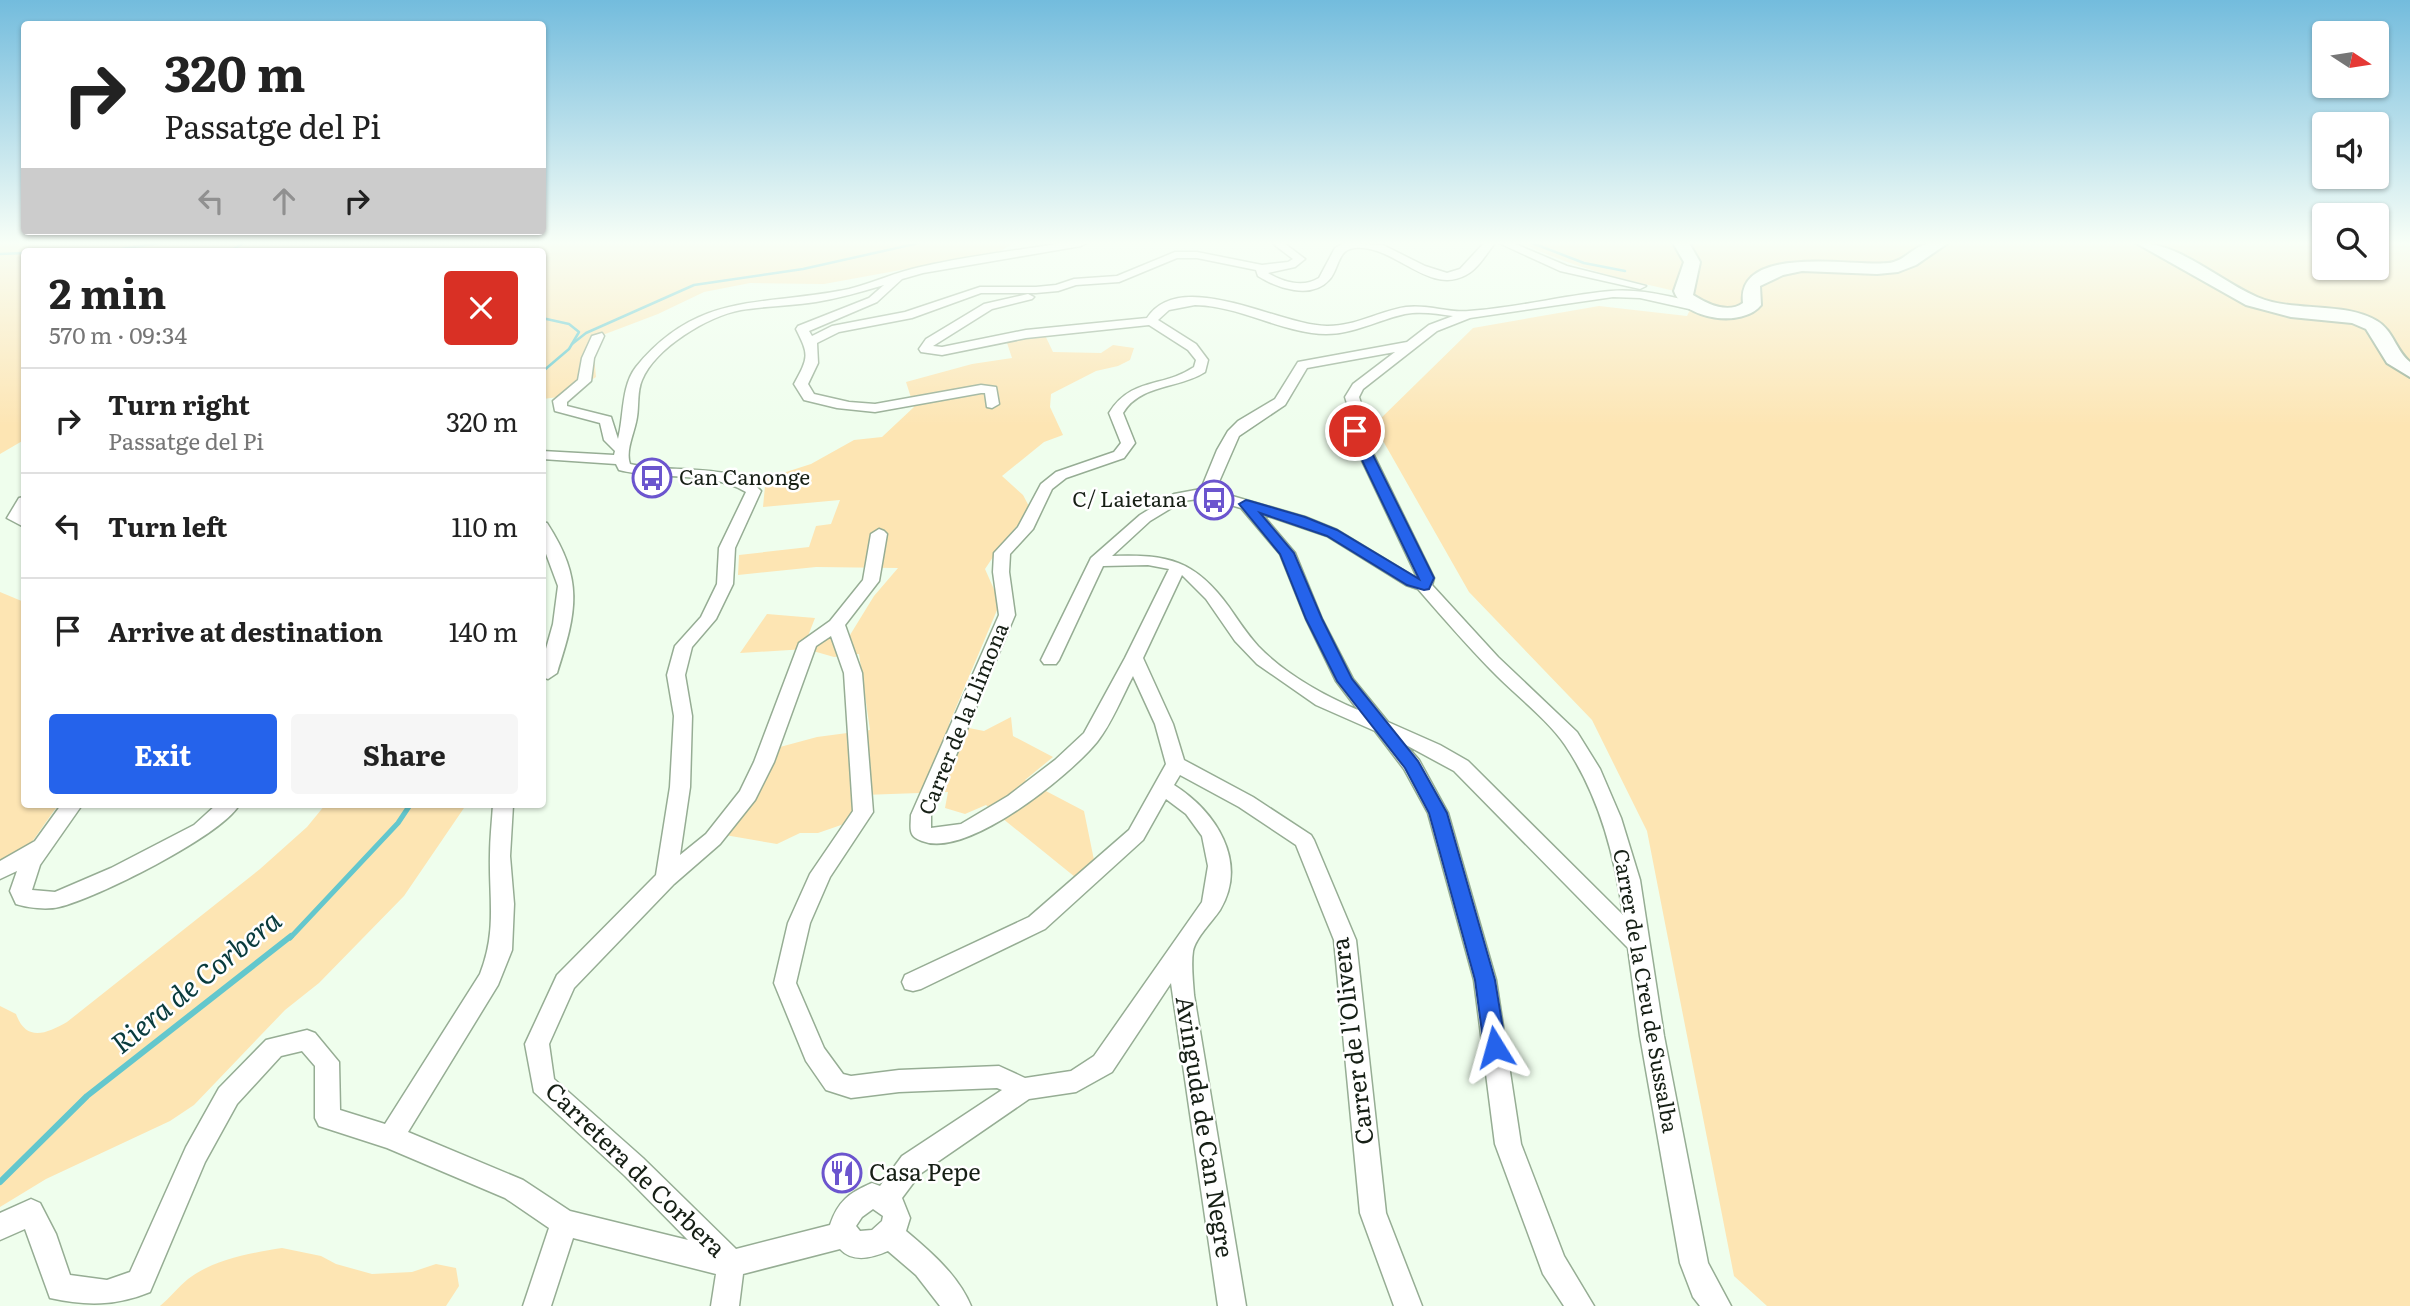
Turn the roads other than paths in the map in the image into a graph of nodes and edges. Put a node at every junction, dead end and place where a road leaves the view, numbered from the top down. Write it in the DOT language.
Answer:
graph roads {
  1 [pos="766,304"];
  2 [pos="863,304"];
  3 [pos="941,304"];
  4 [pos="998,304"];
  5 [pos="1177,304"];
  6 [pos="1232,304"];
  7 [pos="1540,304"];
  8 [pos="1694,304"];
  9 [pos="1752,304"];
  10 [pos="2262,304"];
  11 [pos="1468,315"];
  12 [pos="1151,320"];
  13 [pos="598,336"];
  14 [pos="811,341"];
  15 [pos="1411,345"];
  16 [pos="2410,371"];
  17 [pos="992,404"];
  18 [pos="546,455"];
  19 [pos="622,455"];
  20 [pos="1207,493"];
  21 [pos="1246,504"];
  22 [pos="21,507"];
  23 [pos="21,521"];
  24 [pos="879,534"];
  25 [pos="546,535"];
  26 [pos="1097,561"];
  27 [pos="1178,567"];
  28 [pos="1424,586"];
  29 [pos="836,625"];
  30 [pos="1134,659"];
  31 [pos="1050,660"];
  32 [pos="548,673"];
  33 [pos="1382,726"];
  34 [pos="1176,764"];
  35 [pos="1163,787"];
  36 [pos="70,808"];
  37 [pos="226,808"];
  38 [pos="503,808"];
  39 [pos="40,846"];
  40 [pos="0,871"];
  41 [pos="666,878"];
  42 [pos="1638,944"];
  43 [pos="1182,947"];
  44 [pos="914,982"];
  45 [pos="1024,1088"];
  46 [pos="391,1137"];
  47 [pos="886,1199"];
  48 [pos="564,1223"];
  49 [pos="0,1227"];
  50 [pos="844,1235"];
  51 [pos="889,1236"];
  52 [pos="731,1264"];
  53 [pos="537,1306"];
  54 [pos="725,1306"];
  55 [pos="957,1306"];
  56 [pos="1231,1306"];
  57 [pos="1408,1306"];
  58 [pos="1580,1306"];
  59 [pos="1717,1306"];
  1 -- 19 [label="street"];
  2 -- 14 [label="street"];
  3 -- 14 [label="street"];
  4 -- 12 [label="street"];
  5 -- 12 [label="street"];
  6 -- 11 [label="street"];
  7 -- 11 [label="street, Carrer de la Creu de Sussalba"];
  8 -- 9 [label="street"];
  10 -- 16 [label="street"];
  11 -- 15 [label="street, Carrer de la Creu de Sussalba"];
  12 -- 30 [label="street, Carrer de la Llimona"];
  13 -- 19 [label="street"];
  14 -- 17 [label="street"];
  15 -- 20 [label="street"];
  15 -- 28 [label="street, Carrer de la Creu de Sussalba"];
  18 -- 19 [label="street"];
  19 -- 41 [label="street"];
  20 -- 21 [label="street"];
  20 -- 26 [label="street"];
  21 -- 28 [label="street"];
  21 -- 33 [label="street"];
  22 -- 23 [label="street"];
  24 -- 29 [label="street"];
  25 -- 32 [label="street"];
  26 -- 27 [label="street"];
  26 -- 31 [label="street"];
  27 -- 30 [label="street, Carrer de la Llimona"];
  27 -- 33 [label="street"];
  28 -- 42 [label="street, Carrer de la Creu de Sussalba"];
  29 -- 41 [label="street"];
  29 -- 45 [label="street"];
  30 -- 34 [label="street"];
  33 -- 42 [label="street"];
  33 -- 58 [label="street"];
  34 -- 35 [label="street"];
  34 -- 57 [label="street, Carrer de l'Olivera"];
  35 -- 43 [label="street"];
  35 -- 44 [label="street"];
  36 -- 39 [label="street"];
  37 -- 39 [label="street"];
  38 -- 46 [label="street"];
  39 -- 40 [label="street"];
  41 -- 52 [label="street, Carretera de Corbera"];
  42 -- 59 [label="street, Carrer de la Creu de Sussalba"];
  43 -- 45 [label="street"];
  43 -- 56 [label="street, Avinguda de Can Negre"];
  45 -- 47 [label="street"];
  46 -- 48 [label="street"];
  46 -- 49 [label="street"];
  47 -- 50 [label="street"];
  47 -- 51 [label="street"];
  48 -- 52 [label="street"];
  48 -- 53 [label="street"];
  50 -- 51 [label="street"];
  50 -- 52 [label="street, Carretera de Corbera"];
  51 -- 55 [label="street"];
  52 -- 54 [label="street"];
}
